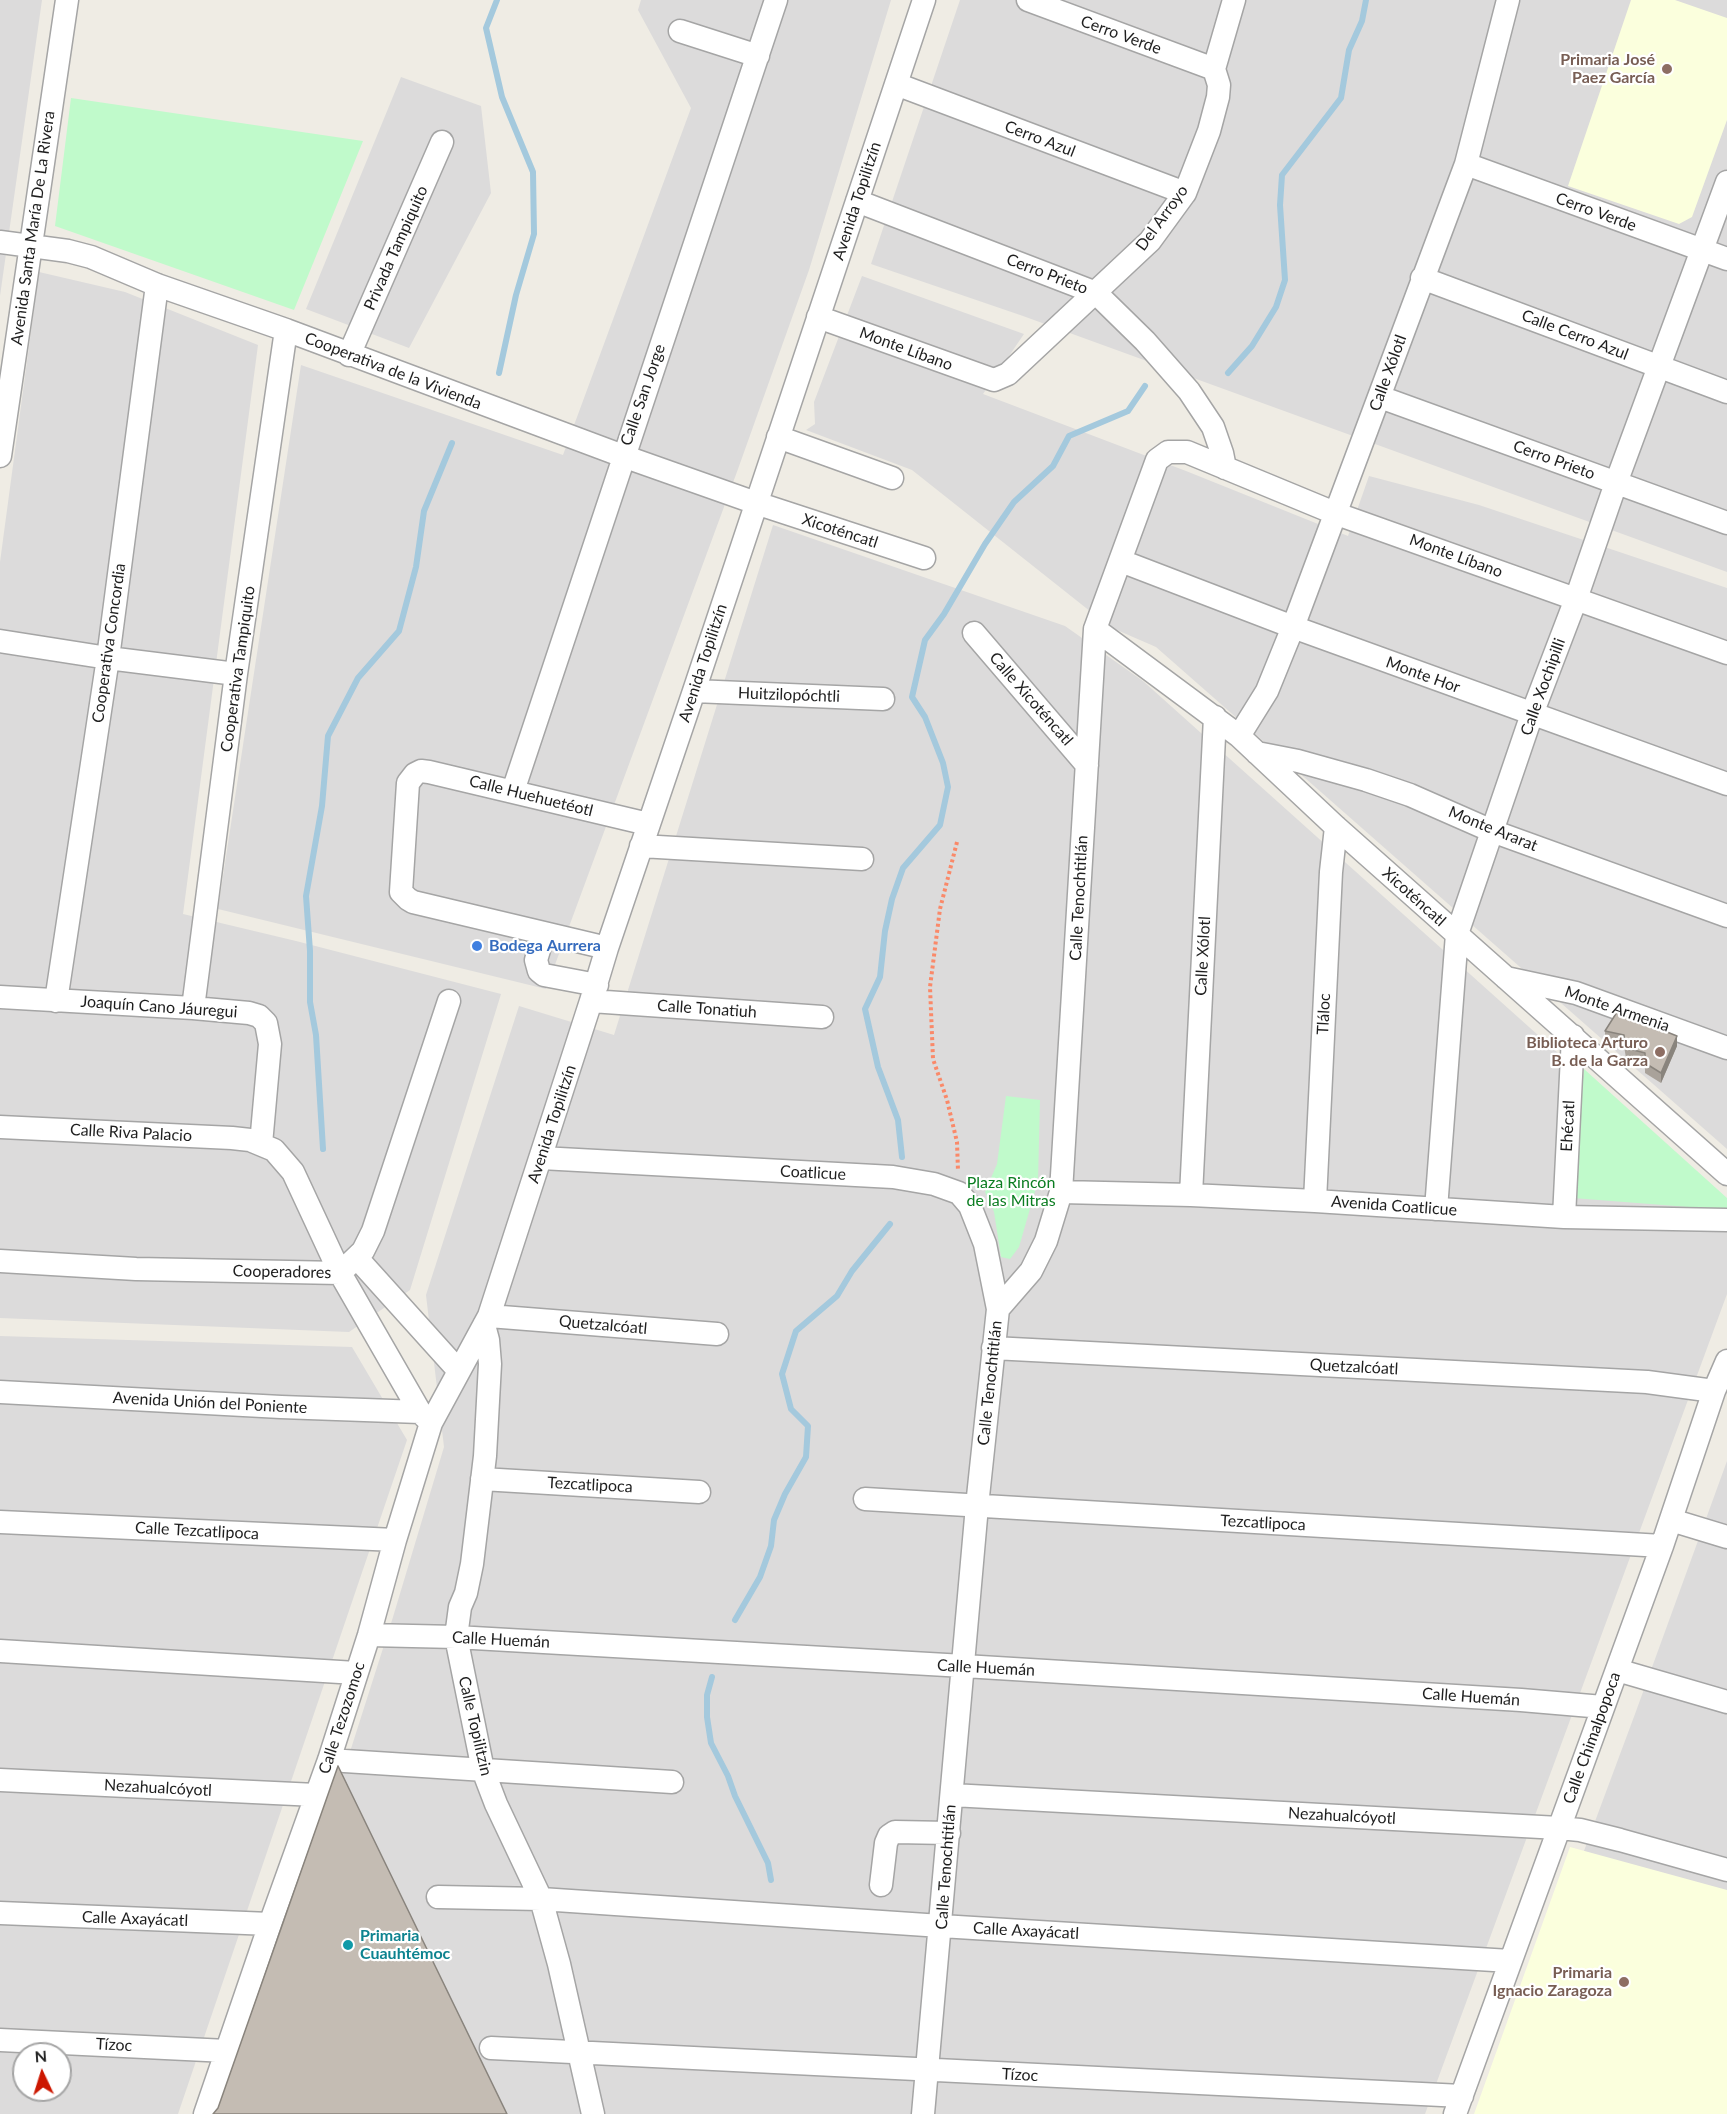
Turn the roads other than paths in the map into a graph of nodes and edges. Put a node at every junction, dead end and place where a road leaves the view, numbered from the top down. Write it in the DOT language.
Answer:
graph roads {
  1 [pos="67,0"];
  2 [pos="776,0"];
  3 [pos="924,0"];
  4 [pos="1028,0"];
  5 [pos="1234,0"];
  6 [pos="1509,0"];
  7 [pos="680,31"];
  8 [pos="758,56"];
  9 [pos="1214,69"];
  10 [pos="896,84"];
  11 [pos="442,142"];
  12 [pos="1466,164"];
  13 [pos="1727,182"];
  14 [pos="1185,193"];
  15 [pos="857,201"];
  16 [pos="0,242"];
  17 [pos="30,246"];
  18 [pos="1702,250"];
  19 [pos="1727,259"];
  20 [pos="1422,278"];
  21 [pos="157,285"];
  22 [pos="1096,293"];
  23 [pos="818,317"];
  24 [pos="286,330"];
  25 [pos="349,355"];
  26 [pos="1659,367"];
  27 [pos="994,380"];
  28 [pos="1727,392"];
  29 [pos="1380,397"];
  30 [pos="778,437"];
  31 [pos="1187,452"];
  32 [pos="0,456"];
  33 [pos="623,456"];
  34 [pos="1225,468"];
  35 [pos="892,478"];
  36 [pos="1616,483"];
  37 [pos="756,503"];
  38 [pos="1336,514"];
  39 [pos="1727,523"];
  40 [pos="924,558"];
  41 [pos="1121,561"];
  42 [pos="1576,599"];
  43 [pos="1293,627"];
  44 [pos="1095,629"];
  45 [pos="974,633"];
  46 [pos="0,641"];
  47 [pos="1727,653"];
  48 [pos="108,658"];
  49 [pos="236,674"];
  50 [pos="694,691"];
  51 [pos="883,699"];
  52 [pos="1532,714"];
  53 [pos="1215,717"];
  54 [pos="1239,736"];
  55 [pos="1256,752"];
  56 [pos="1087,765"];
  57 [pos="1727,784"];
  58 [pos="513,791"];
  59 [pos="1336,827"];
  60 [pos="1492,831"];
  61 [pos="644,835"];
  62 [pos="862,858"];
  63 [pos="1727,916"];
  64 [pos="544,933"];
  65 [pos="1456,934"];
  66 [pos="607,948"];
  67 [pos="1505,978"];
  68 [pos="594,993"];
  69 [pos="0,997"];
  70 [pos="56,1001"];
  71 [pos="449,1001"];
  72 [pos="193,1008"];
  73 [pos="822,1017"];
  74 [pos="1573,1036"];
  75 [pos="1727,1048"];
  76 [pos="0,1126"];
  77 [pos="261,1144"];
  78 [pos="541,1158"];
  79 [pos="1727,1174"];
  80 [pos="1061,1192"];
  81 [pos="1191,1195"];
  82 [pos="1315,1201"];
  83 [pos="1436,1209"];
  84 [pos="1564,1217"];
  85 [pos="1727,1220"];
  86 [pos="0,1261"];
  87 [pos="349,1266"];
  88 [pos="998,1309"];
  89 [pos="486,1320"];
  90 [pos="717,1334"];
  91 [pos="993,1348"];
  92 [pos="1726,1366"];
  93 [pos="458,1370"];
  94 [pos="1714,1391"];
  95 [pos="0,1392"];
  96 [pos="426,1418"];
  97 [pos="482,1479"];
  98 [pos="699,1492"];
  99 [pos="865,1499"];
  100 [pos="977,1506"];
  101 [pos="1671,1520"];
  102 [pos="0,1522"];
  103 [pos="1727,1537"];
  104 [pos="395,1540"];
  105 [pos="1662,1546"];
  106 [pos="369,1635"];
  107 [pos="456,1637"];
  108 [pos="0,1652"];
  109 [pos="964,1666"];
  110 [pos="1617,1670"];
  111 [pos="356,1673"];
  112 [pos="1727,1702"];
  113 [pos="1603,1707"];
  114 [pos="329,1760"];
  115 [pos="483,1770"];
  116 [pos="0,1780"];
  117 [pos="672,1782"];
  118 [pos="952,1795"];
  119 [pos="316,1796"];
  120 [pos="1559,1828"];
  121 [pos="949,1833"];
  122 [pos="1727,1870"];
  123 [pos="881,1886"];
  124 [pos="438,1897"];
  125 [pos="541,1899"];
  126 [pos="0,1913"];
  127 [pos="270,1924"];
  128 [pos="942,1926"];
  129 [pos="1510,1961"];
  130 [pos="0,2040"];
  131 [pos="491,2048"];
  132 [pos="227,2051"];
  133 [pos="579,2053"];
  134 [pos="928,2070"];
  135 [pos="1458,2105"];
  136 [pos="205,2114"];
  137 [pos="593,2114"];
  138 [pos="923,2114"];
  1 -- 17 [label="street, Avenida Santa María De La Rivera"];
  2 -- 8 [label="street, Calle San Jorge"];
  3 -- 10 [label="street, Avenida Topilitzín"];
  4 -- 9 [label="street, Cerro Verde"];
  5 -- 9 [label="street, Del Arroyo"];
  6 -- 12 [label="street, Calle Xólotl"];
  7 -- 8 [label="street"];
  8 -- 33 [label="street, Calle San Jorge"];
  9 -- 14 [label="street, Del Arroyo"];
  10 -- 14 [label="street, Cerro Azul"];
  10 -- 15 [label="street, Avenida Topilitzín"];
  11 -- 25 [label="street, Privada Tampiquito"];
  12 -- 18 [label="street, Cerro Verde"];
  12 -- 20 [label="street, Calle Xólotl"];
  13 -- 18 [label="street, Calle Xochipilli"];
  14 -- 22 [label="street, Del Arroyo"];
  15 -- 22 [label="street, Cerro Prieto"];
  15 -- 23 [label="street, Avenida Topilitzín"];
  16 -- 17 [label="street, Cooperativa de la Vivienda"];
  17 -- 21 [label="street, Cooperativa de la Vivienda"];
  17 -- 32 [label="street, Avenida Santa María De La Rivera"];
  18 -- 19 [label="street, Cerro Verde"];
  18 -- 26 [label="street, Calle Xochipilli"];
  20 -- 26 [label="street, Calle Cerro Azul"];
  20 -- 29 [label="street, Calle Xólotl"];
  21 -- 24 [label="street, Cooperativa de la Vivienda"];
  21 -- 48 [label="street, Cooperativa Concordia"];
  22 -- 27 [label="street, Del Arroyo"];
  22 -- 34 [label="street, Cerro Prieto"];
  23 -- 27 [label="street, Monte Líbano"];
  23 -- 30 [label="street, Avenida Topilitzín"];
  24 -- 25 [label="street, Cooperativa de la Vivienda"];
  24 -- 49 [label="street, Cooperativa Tampiquito"];
  25 -- 33 [label="street, Cooperativa de la Vivienda"];
  26 -- 28 [label="street, Calle Cerro Azul"];
  26 -- 36 [label="street, Calle Xochipilli"];
  29 -- 36 [label="street, Cerro Prieto"];
  29 -- 38 [label="street, Calle Xólotl"];
  30 -- 35 [label="street"];
  30 -- 37 [label="street, Avenida Topilitzín"];
  31 -- 34 [label="street, Monte Líbano"];
  31 -- 41 [label="street, Calle Tenochtitlán"];
  33 -- 37 [label="street, Cooperativa de la Vivienda"];
  33 -- 58 [label="street, Calle San Jorge"];
  34 -- 38 [label="street, Monte Líbano"];
  36 -- 39 [label="street, Cerro Prieto"];
  36 -- 42 [label="street, Calle Xochipilli"];
  37 -- 40 [label="street, Xicoténcatl"];
  37 -- 50 [label="street, Avenida Topilitzín"];
  38 -- 42 [label="street, Monte Líbano"];
  38 -- 43 [label="street, Calle Xólotl"];
  41 -- 43 [label="street, Monte Hor"];
  41 -- 44 [label="street, Calle Tenochtitlán"];
  42 -- 47 [label="street, Monte Líbano"];
  42 -- 52 [label="street, Calle Xochipilli"];
  43 -- 52 [label="street, Monte Hor"];
  43 -- 54 [label="street, Calle Xólotl"];
  44 -- 53 [label="street, Xicoténcatl"];
  44 -- 56 [label="street, Calle Tenochtitlán"];
  45 -- 56 [label="street, Calle Xicoténcatl"];
  46 -- 48 [label="street"];
  48 -- 49 [label="street"];
  48 -- 70 [label="street, Cooperativa Concordia"];
  49 -- 72 [label="street, Cooperativa Tampiquito"];
  50 -- 51 [label="street, Huitzilopóchtli"];
  50 -- 61 [label="street, Avenida Topilitzín"];
  52 -- 57 [label="street, Monte Hor"];
  52 -- 60 [label="street, Calle Xochipilli"];
  53 -- 54 [label="street, Xicoténcatl"];
  53 -- 81 [label="street, Calle Xólotl"];
  54 -- 55 [label="street, Xicoténcatl"];
  55 -- 59 [label="street, Xicoténcatl"];
  55 -- 60 [label="street, Monte Ararat"];
  56 -- 80 [label="street, Calle Tenochtitlán"];
  58 -- 61 [label="street, Calle Huehuetéotl"];
  58 -- 64 [label="street, Calle Huehuetéotl"];
  59 -- 65 [label="street, Xicoténcatl"];
  59 -- 82 [label="street, Tláloc"];
  60 -- 63 [label="street, Monte Ararat"];
  60 -- 65 [label="street, Calle Xochipilli"];
  61 -- 62 [label="street, Calle Huehuetéotl"];
  61 -- 66 [label="street, Avenida Topilitzín"];
  64 -- 66 [label="street"];
  64 -- 68 [label="street, Calle Tonatiuh"];
  65 -- 67 [label="street, Xicoténcatl"];
  65 -- 83 [label="street, Calle Xochipilli"];
  66 -- 68 [label="street, Avenida Topilitzín"];
  67 -- 74 [label="street, Xicoténcatl"];
  67 -- 75 [label="street, Monte Armenia"];
  68 -- 73 [label="street, Calle Tonatiuh"];
  68 -- 78 [label="street, Avenida Topilitzín"];
  69 -- 70 [label="street, Joaquín Cano Jáuregui"];
  70 -- 72 [label="street, Joaquín Cano Jáuregui"];
  71 -- 87 [label="street"];
  72 -- 77 [label="street, Joaquín Cano Jáuregui"];
  74 -- 79 [label="street, Xicoténcatl"];
  74 -- 84 [label="street, Ehécatl"];
  76 -- 77 [label="street, Calle Riva Palacio"];
  77 -- 87 [label="street"];
  78 -- 88 [label="street, Coatlicue"];
  78 -- 89 [label="street, Avenida Topilitzín"];
  80 -- 81 [label="street, Avenida Coatlicue"];
  80 -- 88 [label="street, Calle Tenochtitlán"];
  81 -- 82 [label="street, Avenida Coatlicue"];
  82 -- 83 [label="street, Avenida Coatlicue"];
  83 -- 84 [label="street, Avenida Coatlicue"];
  84 -- 85 [label="street, Avenida Coatlicue"];
  86 -- 87 [label="street, Cooperadores"];
  87 -- 93 [label="street"];
  87 -- 96 [label="street"];
  88 -- 91 [label="street, Calle Tenochtitlán"];
  89 -- 90 [label="street, Quetzalcóatl"];
  89 -- 93 [label="street, Calle Tezozomoc"];
  89 -- 97 [label="street, Calle Topilitzin"];
  91 -- 94 [label="street, Quetzalcóatl"];
  91 -- 100 [label="street, Calle Tenochtitlán"];
  92 -- 94 [label="street, Calle Chimalpopoca"];
  93 -- 96 [label="street, Calle Tezozomoc"];
  94 -- 101 [label="street, Calle Chimalpopoca"];
  95 -- 96 [label="street, Avenida Unión del Poniente"];
  96 -- 104 [label="street, Calle Tezozomoc"];
  97 -- 98 [label="street, Tezcatlipoca"];
  97 -- 107 [label="street, Calle Topilitzin"];
  99 -- 100 [label="street, Tezcatlipoca"];
  100 -- 105 [label="street, Tezcatlipoca"];
  100 -- 109 [label="street, Calle Tenochtitlán"];
  101 -- 103 [label="street"];
  101 -- 105 [label="street, Calle Chimalpopoca"];
  102 -- 104 [label="street, Calle Tezcatlipoca"];
  104 -- 106 [label="street, Calle Tezozomoc"];
  105 -- 110 [label="street, Calle Chimalpopoca"];
  106 -- 107 [label="street, Calle Huemán"];
  106 -- 111 [label="street, Calle Tezozomoc"];
  107 -- 109 [label="street, Calle Huemán"];
  107 -- 115 [label="street, Calle Topilitzin"];
  108 -- 111 [label="street"];
  109 -- 113 [label="street, Calle Huemán"];
  109 -- 118 [label="street, Calle Tenochtitlán"];
  110 -- 112 [label="street"];
  110 -- 113 [label="street, Calle Chimalpopoca"];
  111 -- 114 [label="street, Calle Tezozomoc"];
  113 -- 120 [label="street, Calle Chimalpopoca"];
  114 -- 115 [label="street"];
  114 -- 119 [label="street, Calle Tezozomoc"];
  115 -- 117 [label="street"];
  115 -- 125 [label="street, Calle Topilitzin"];
  116 -- 119 [label="street, Nezahualcóyotl"];
  118 -- 120 [label="street, Nezahualcóyotl"];
  118 -- 121 [label="street, Calle Tenochtitlán"];
  119 -- 127 [label="street, Calle Tezozomoc"];
  120 -- 122 [label="street, Nezahualcóyotl"];
  120 -- 129 [label="street, Calle Chimalpopoca"];
  121 -- 123 [label="street"];
  121 -- 128 [label="street, Calle Tenochtitlán"];
  124 -- 125 [label="street, Calle Axayácatl"];
  125 -- 128 [label="street, Calle Axayácatl"];
  125 -- 133 [label="street, Calle Topilitzin"];
  126 -- 127 [label="street, Calle Axayácatl"];
  127 -- 132 [label="street, Calle Tezozomoc"];
  128 -- 129 [label="street, Calle Axayácatl"];
  128 -- 134 [label="street, Calle Tenochtitlán"];
  129 -- 135 [label="street, Calle Chimalpopoca"];
  130 -- 132 [label="street, Tízoc"];
  131 -- 133 [label="street, Tízoc"];
  132 -- 136 [label="street, Calle Tezozomoc"];
  133 -- 134 [label="street, Tízoc"];
  133 -- 137 [label="street, Calle Topilitzin"];
  134 -- 135 [label="street, Tízoc"];
  134 -- 138 [label="street, Calle Tenochtitlán"];
}
